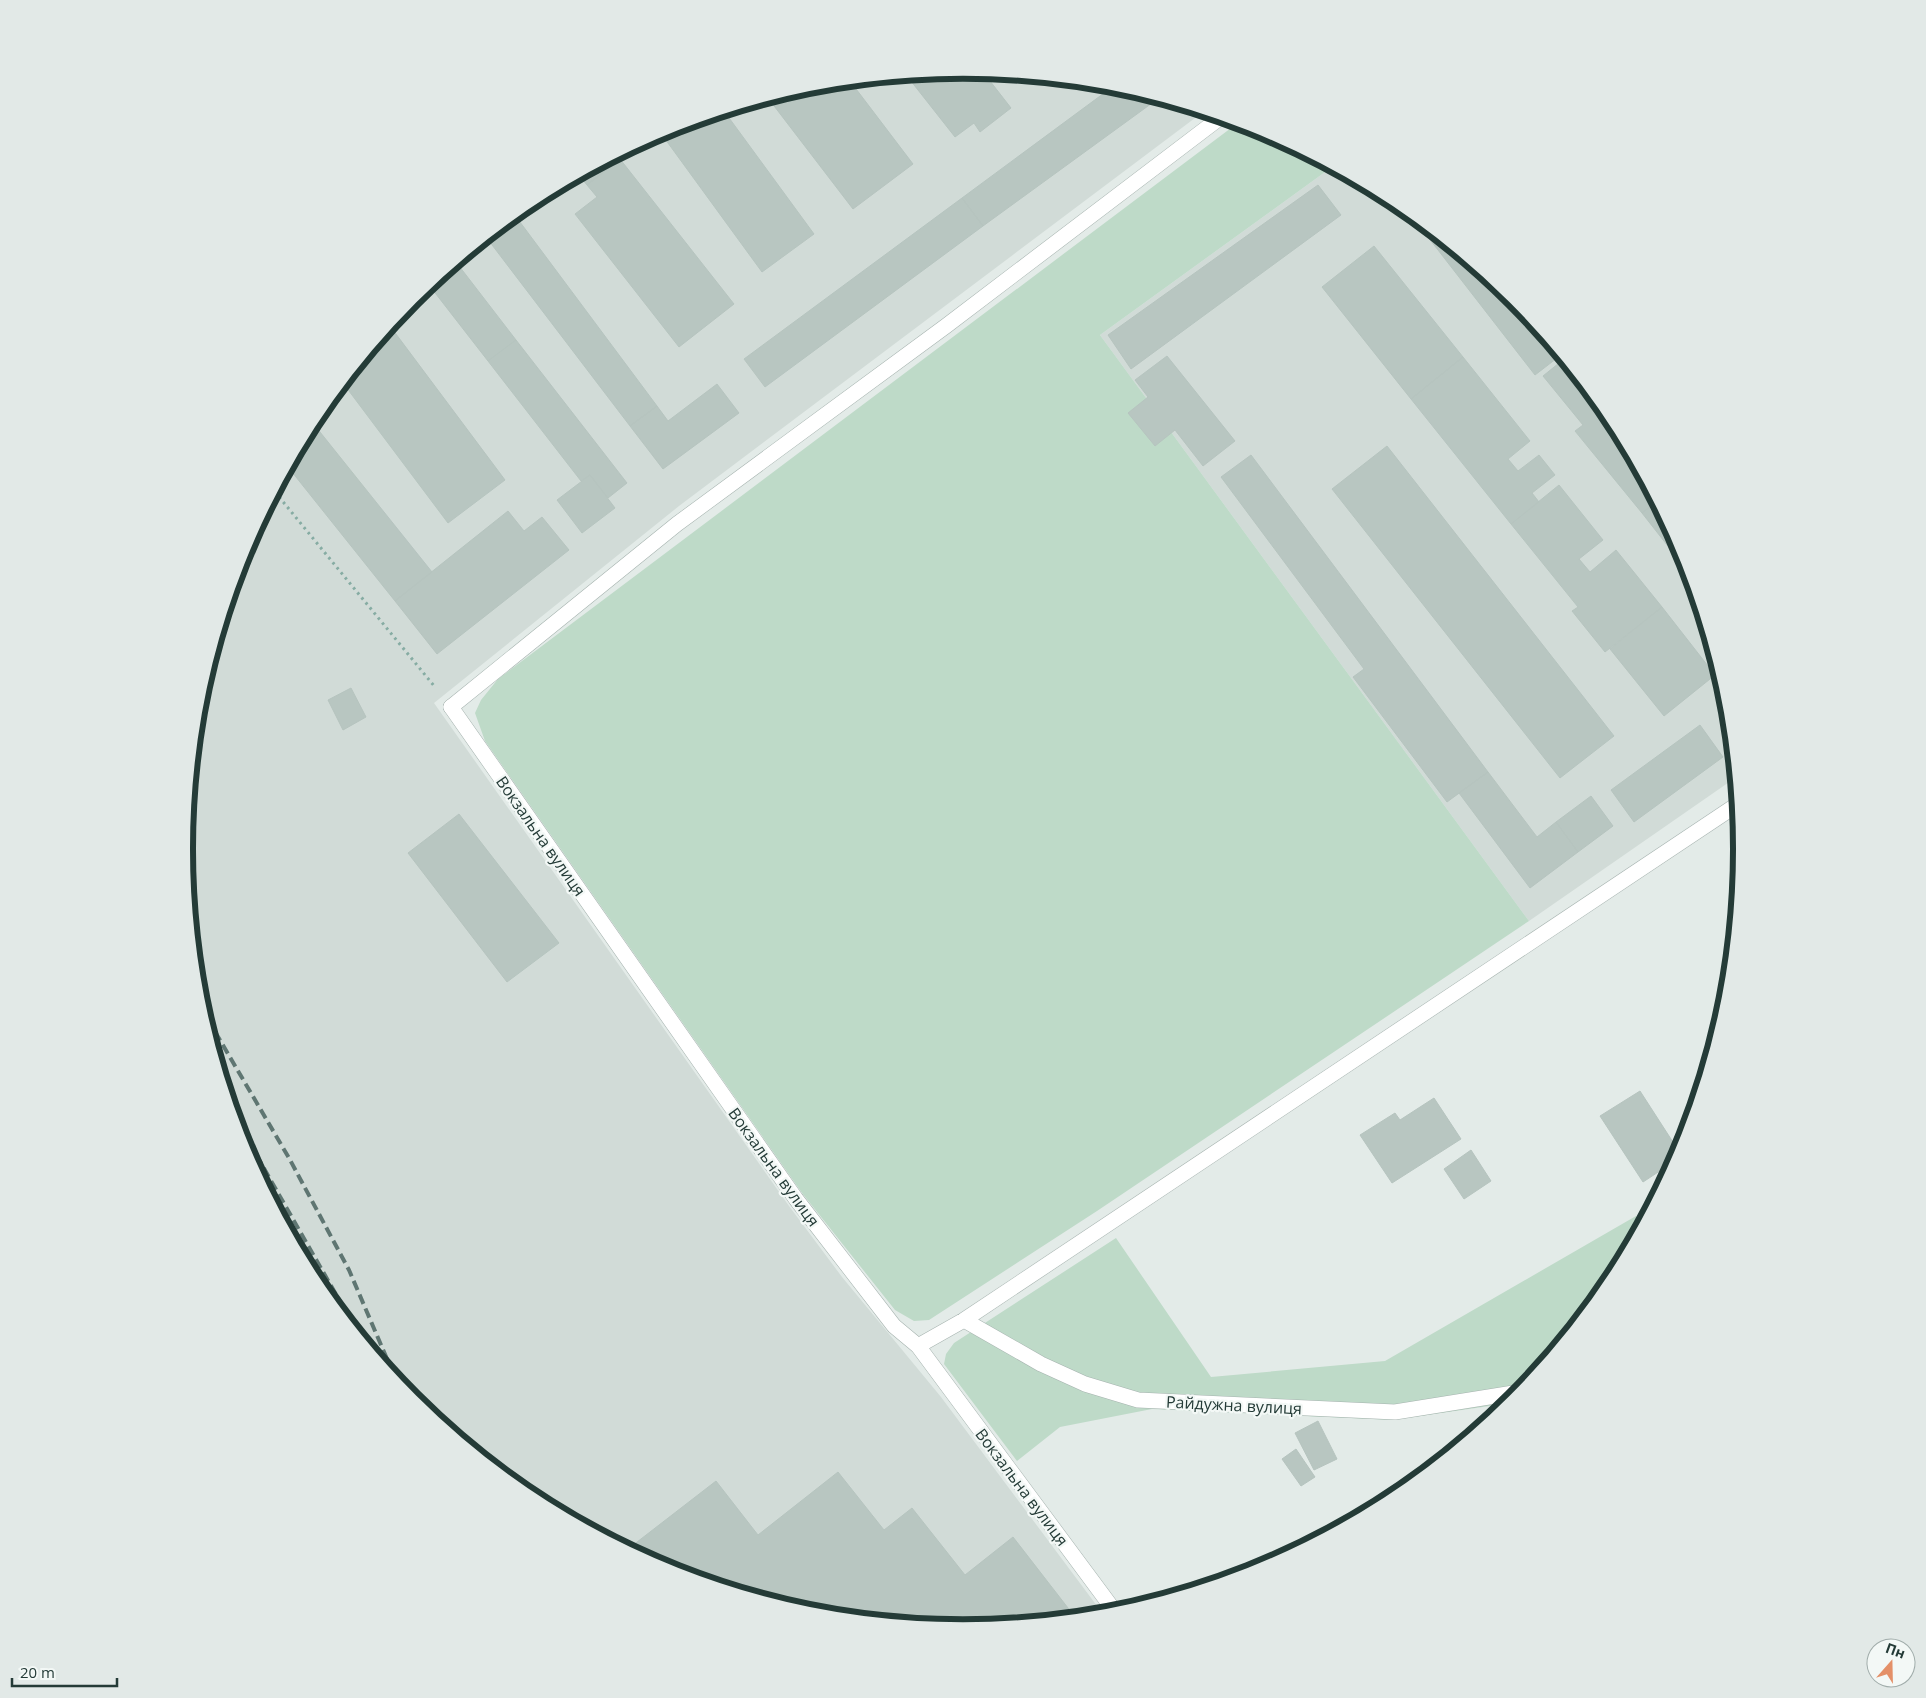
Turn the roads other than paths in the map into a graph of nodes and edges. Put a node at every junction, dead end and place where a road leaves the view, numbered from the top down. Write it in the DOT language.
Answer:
graph roads {
  1 [pos="1215,121"];
  2 [pos="1732,808"];
  3 [pos="964,1320"];
  4 [pos="918,1346"];
  5 [pos="1508,1394"];
  6 [pos="1110,1605"];
  1 -- 4 [label="street, Вокзальна вулиця"];
  2 -- 3 [label="street"];
  3 -- 4 [label="street"];
  3 -- 5 [label="street, Райдужна вулиця"];
  4 -- 6 [label="street, Вокзальна вулиця"];
}
